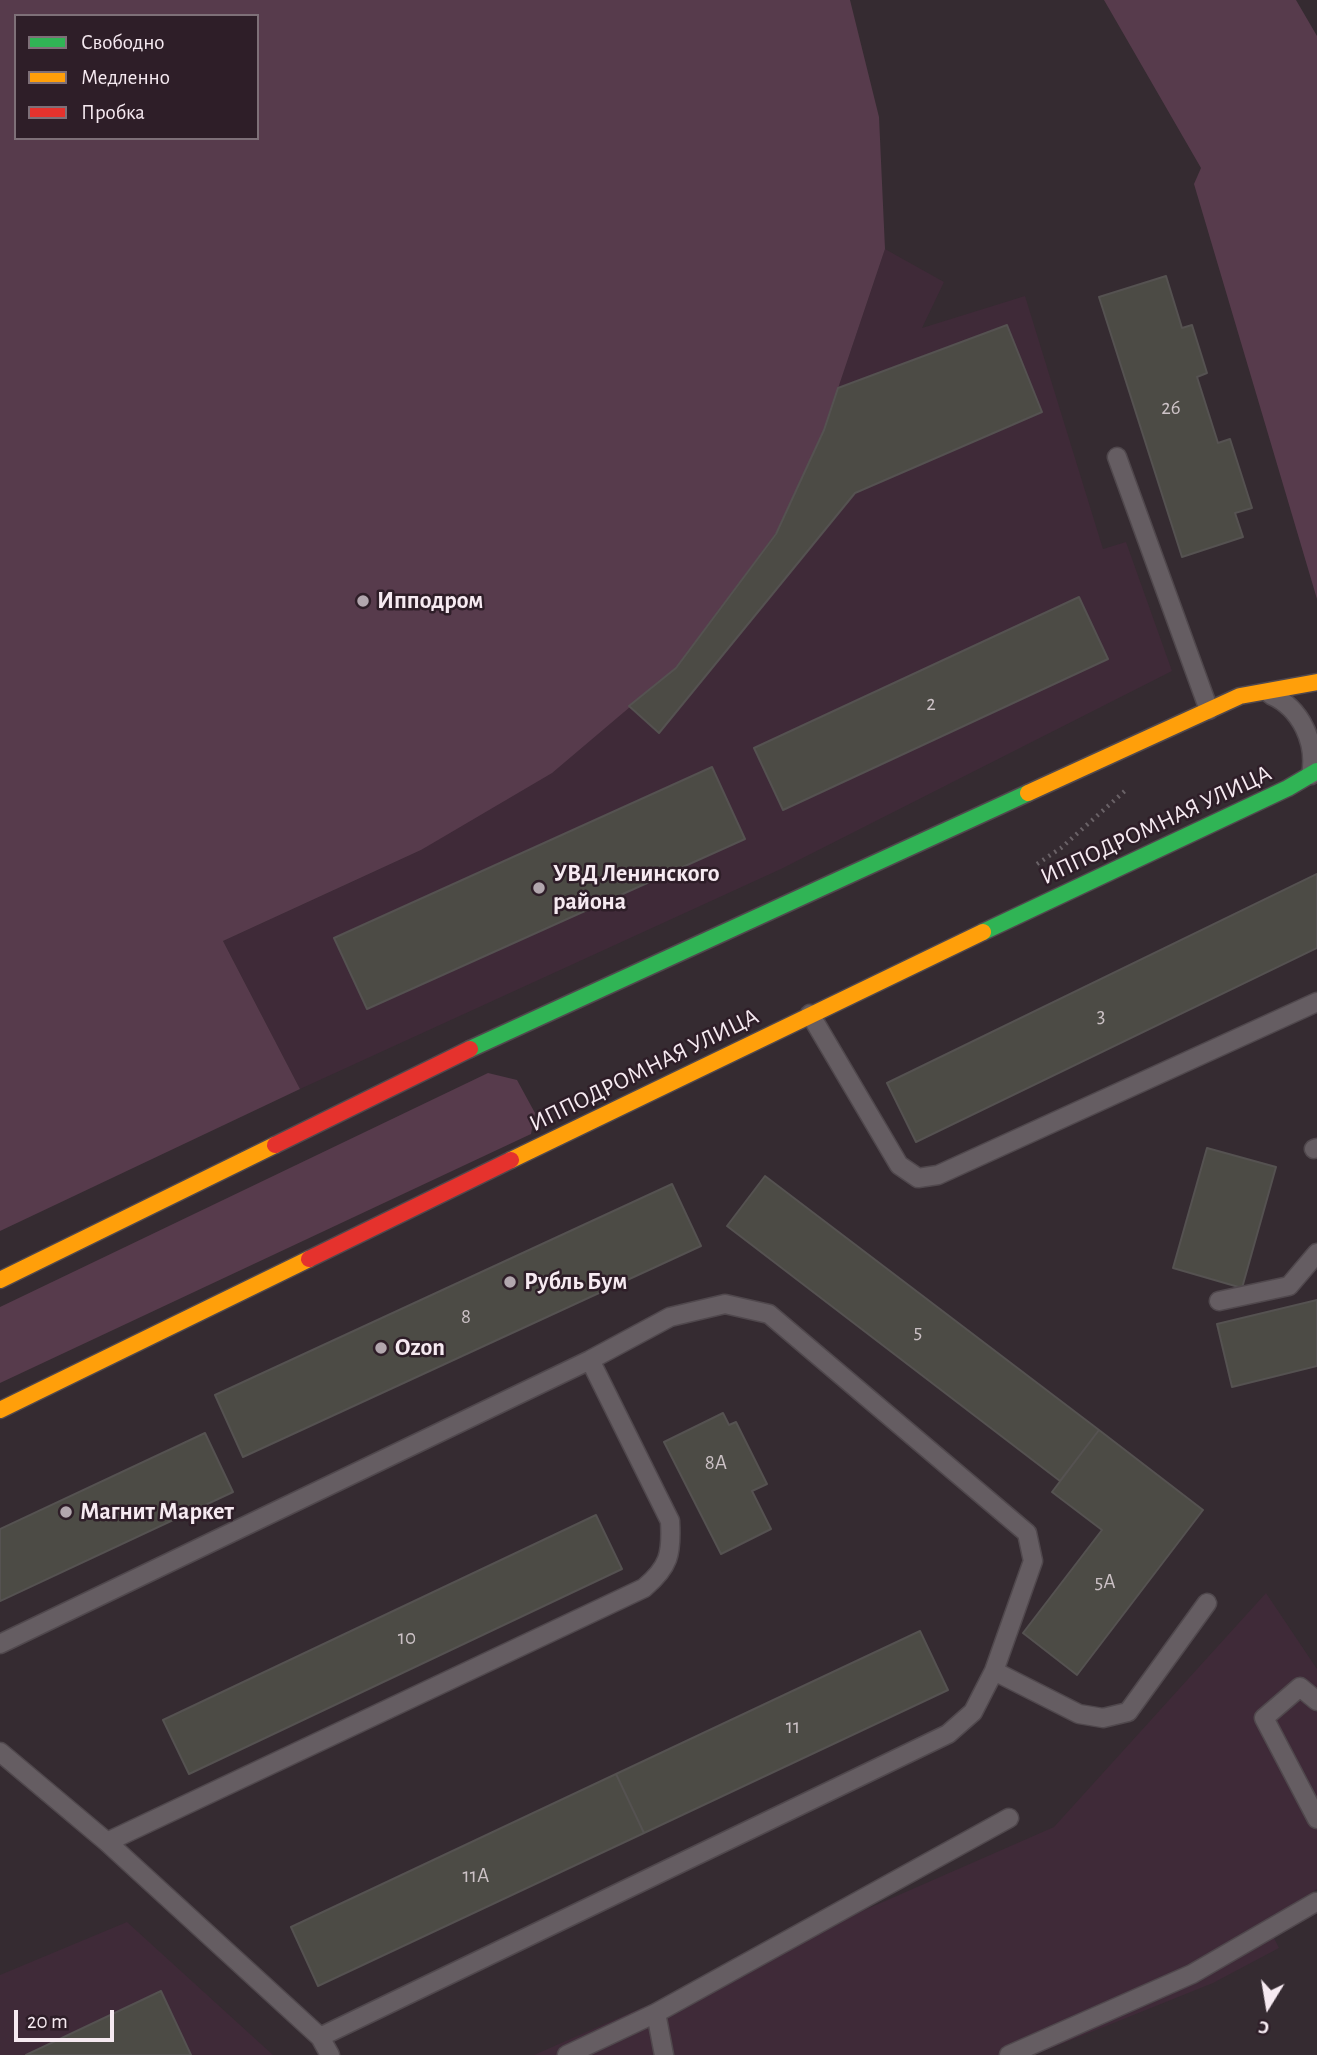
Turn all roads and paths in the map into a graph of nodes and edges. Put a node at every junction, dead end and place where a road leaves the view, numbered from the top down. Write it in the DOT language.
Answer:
graph roads {
  1 [pos="1117,457"];
  2 [pos="1317,682"];
  3 [pos="1240,696"];
  4 [pos="1209,710"];
  5 [pos="1314,773"];
  6 [pos="1317,1002"];
  7 [pos="810,1014"];
  8 [pos="1317,1253"];
  9 [pos="0,1280"];
  10 [pos="1219,1301"];
  11 [pos="590,1360"];
  12 [pos="0,1410"];
  13 [pos="1207,1602"];
  14 [pos="0,1644"];
  15 [pos="994,1671"];
  16 [pos="1317,1701"];
  17 [pos="0,1752"];
  18 [pos="1009,1818"];
  19 [pos="1317,1819"];
  20 [pos="107,1842"];
  21 [pos="1317,1902"];
  22 [pos="656,2013"];
  23 [pos="320,2037"];
  24 [pos="330,2055"];
  25 [pos="567,2055"];
  26 [pos="664,2055"];
  27 [pos="1009,2055"];
  1 -- 4 [label="lane"];
  2 -- 3 [label="street"];
  3 -- 4 [label="street"];
  3 -- 5 [label="lane"];
  4 -- 9 [label="street"];
  5 -- 7 [label="street, ИППОДРОМНАЯ УЛИЦА"];
  6 -- 7 [label="lane"];
  7 -- 12 [label="street, ИППОДРОМНАЯ УЛИЦА"];
  8 -- 10 [label="lane"];
  11 -- 14 [label="lane"];
  11 -- 15 [label="lane"];
  11 -- 20 [label="lane"];
  13 -- 15 [label="lane"];
  15 -- 23 [label="lane"];
  16 -- 19 [label="lane"];
  17 -- 20 [label="lane"];
  18 -- 22 [label="lane"];
  20 -- 23 [label="lane"];
  21 -- 27 [label="lane"];
  22 -- 25 [label="lane"];
  22 -- 26 [label="lane"];
  23 -- 24 [label="lane"];
}
